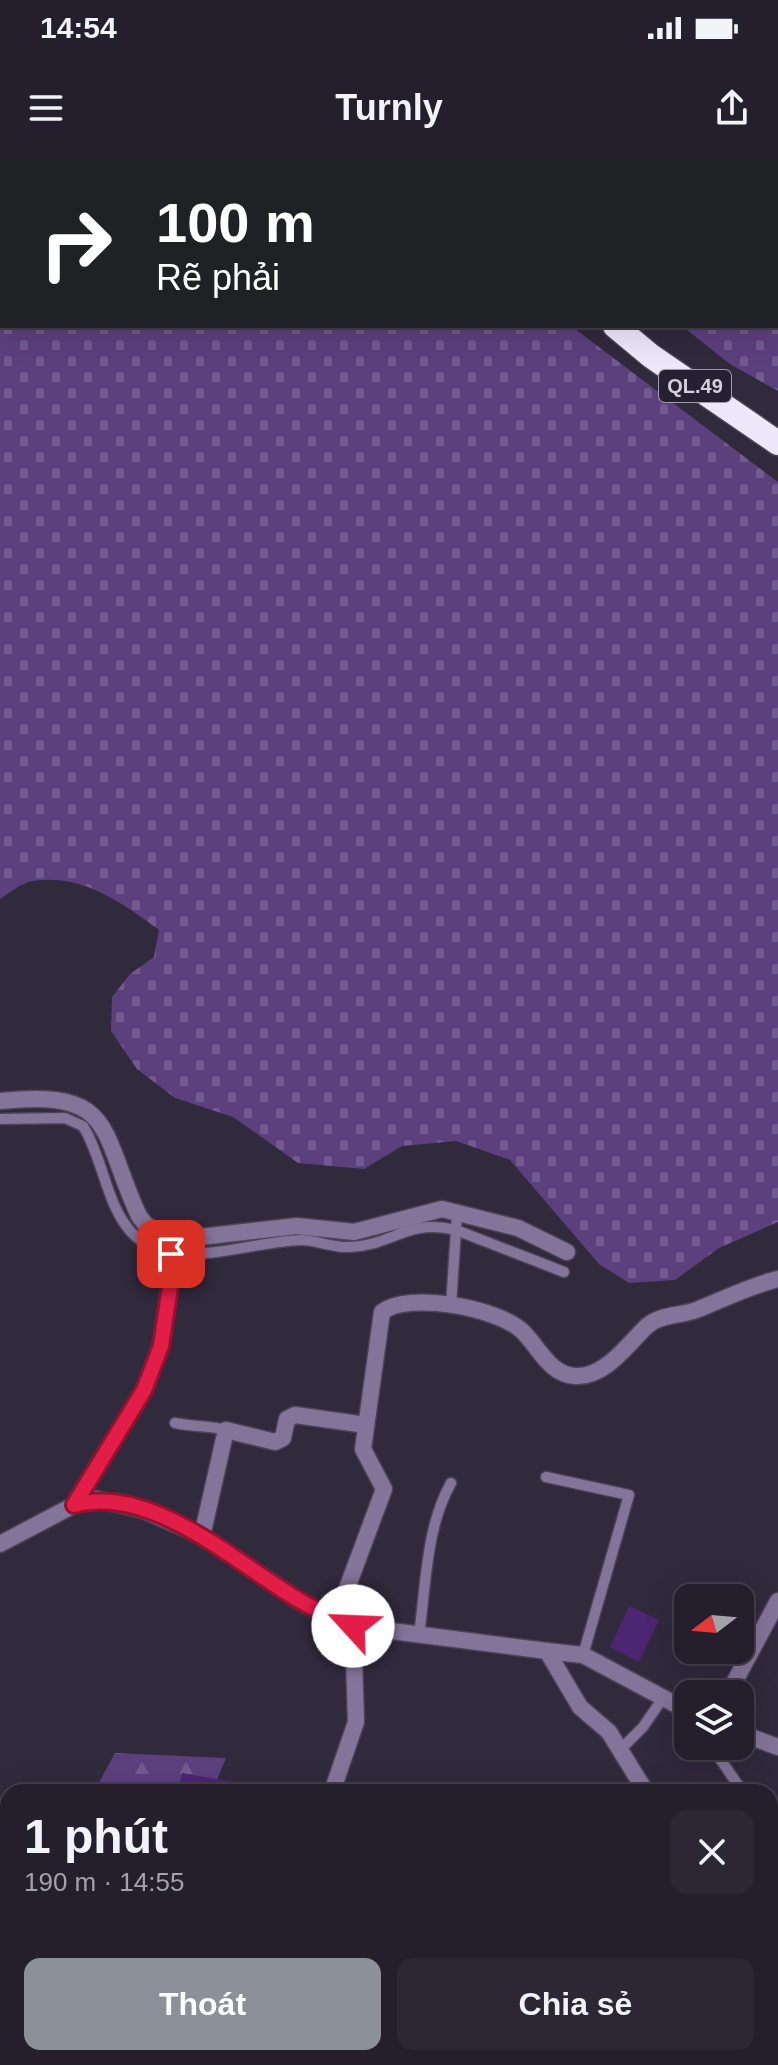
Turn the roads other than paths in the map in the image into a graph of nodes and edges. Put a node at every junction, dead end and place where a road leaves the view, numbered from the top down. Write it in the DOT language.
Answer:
graph roads {
  1 [pos="617,328"];
  2 [pos="778,443"];
  3 [pos="0,1101"];
  4 [pos="0,1119"];
  5 [pos="456,1220"];
  6 [pos="176,1245"];
  7 [pos="567,1252"];
  8 [pos="564,1272"];
  9 [pos="778,1279"];
  10 [pos="451,1305"];
  11 [pos="175,1423"];
  12 [pos="366,1425"];
  13 [pos="226,1430"];
  14 [pos="546,1477"];
  15 [pos="451,1483"];
  16 [pos="74,1505"];
  17 [pos="202,1536"];
  18 [pos="0,1544"];
  19 [pos="778,1601"];
  20 [pos="336,1618"];
  21 [pos="353,1626"];
  22 [pos="419,1635"];
  23 [pos="547,1651"];
  24 [pos="583,1655"];
  25 [pos="736,1680"];
  26 [pos="663,1698"];
  27 [pos="674,1704"];
  28 [pos="754,1738"];
  29 [pos="778,1747"];
  30 [pos="621,1749"];
  31 [pos="721,1760"];
  32 [pos="335,1784"];
  33 [pos="641,1784"];
  34 [pos="737,1784"];
  1 -- 2 [label="highway, QL.49"];
  3 -- 6 [label="street"];
  4 -- 6 [label="lane"];
  5 -- 6 [label="street"];
  5 -- 7 [label="street"];
  5 -- 8 [label="lane"];
  5 -- 10 [label="lane"];
  6 -- 16 [label="street"];
  9 -- 10 [label="street"];
  10 -- 12 [label="street"];
  11 -- 13 [label="lane"];
  12 -- 13 [label="street"];
  12 -- 20 [label="street"];
  13 -- 17 [label="street"];
  14 -- 24 [label="lane"];
  15 -- 22 [label="lane"];
  16 -- 17 [label="street"];
  16 -- 18 [label="street"];
  17 -- 20 [label="street"];
  19 -- 25 [label="street"];
  20 -- 21 [label="street"];
  21 -- 22 [label="street"];
  21 -- 32 [label="street"];
  22 -- 23 [label="street"];
  23 -- 24 [label="street"];
  23 -- 30 [label="street"];
  24 -- 26 [label="street"];
  26 -- 27 [label="street"];
  26 -- 30 [label="lane"];
  28 -- 29 [label="street"];
  30 -- 33 [label="street"];
  31 -- 34 [label="lane"];
}
